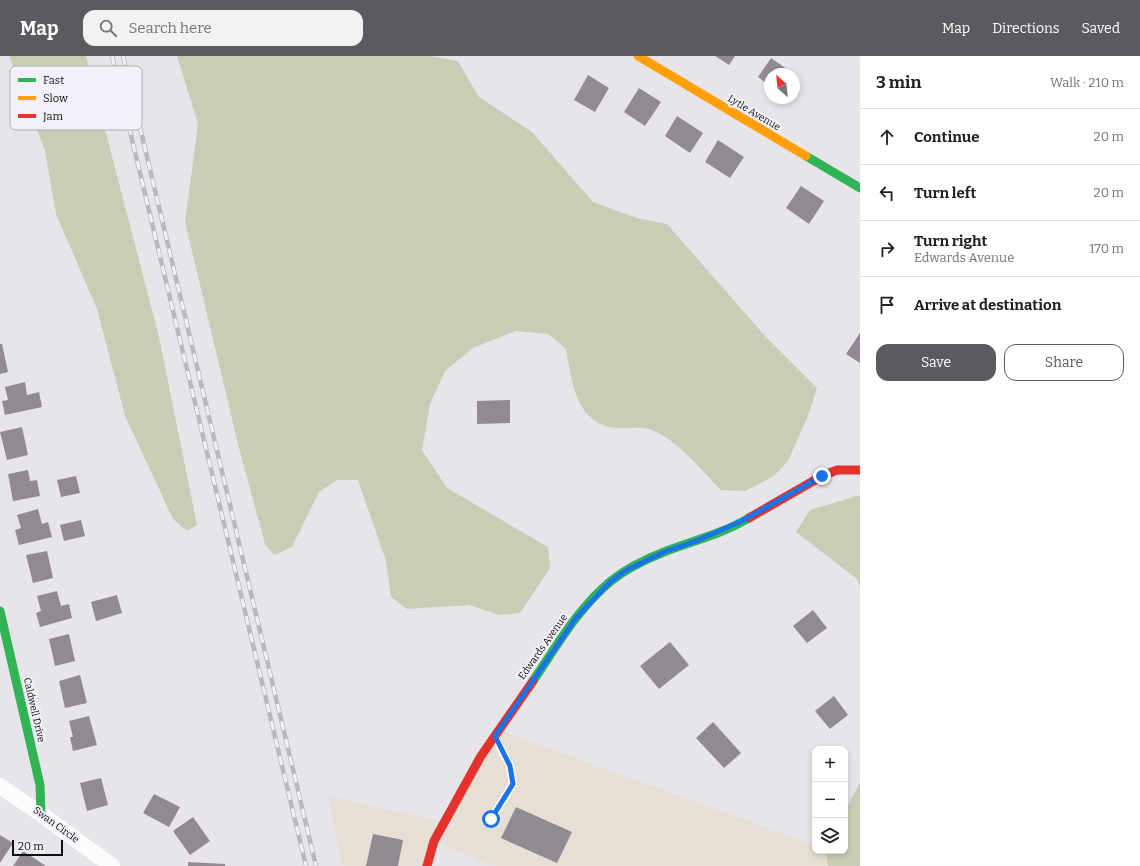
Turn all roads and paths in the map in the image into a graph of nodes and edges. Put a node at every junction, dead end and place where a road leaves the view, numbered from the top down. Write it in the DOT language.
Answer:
graph roads {
  1 [pos="638,56"];
  2 [pos="860,188"];
  3 [pos="860,470"];
  4 [pos="0,611"];
  5 [pos="495,736"];
  6 [pos="0,786"];
  7 [pos="41,814"];
  8 [pos="491,819"];
  9 [pos="112,866"];
  10 [pos="427,866"];
  1 -- 2 [label="street, Lytle Avenue"];
  3 -- 5 [label="street, Edwards Avenue"];
  4 -- 7 [label="street, Caldwell Drive"];
  5 -- 8 [label="lane"];
  5 -- 10 [label="street, Edwards Avenue"];
  6 -- 7 [label="street, Swan Circle"];
  7 -- 9 [label="street, Swan Circle"];
}
